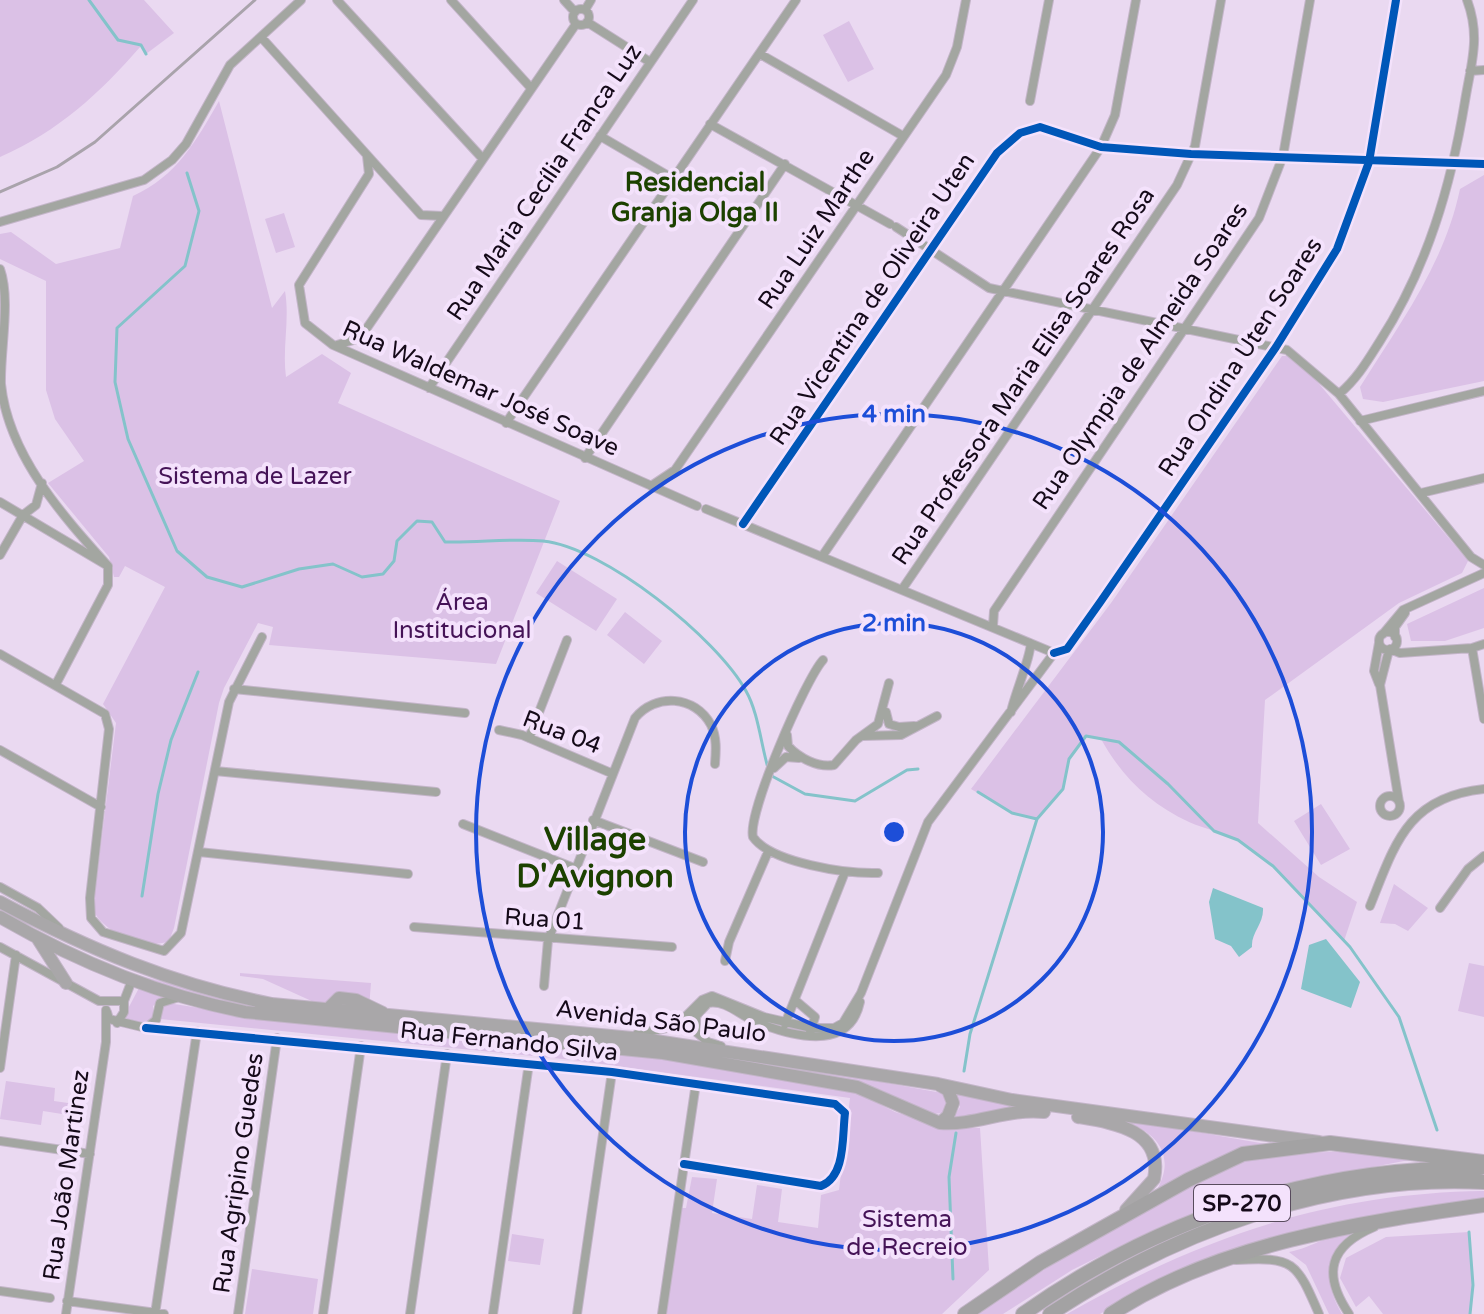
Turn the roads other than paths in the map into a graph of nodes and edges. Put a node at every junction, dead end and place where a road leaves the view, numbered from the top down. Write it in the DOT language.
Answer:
graph roads {
  1 [pos="301,0"];
  2 [pos="337,0"];
  3 [pos="451,0"];
  4 [pos="564,0"];
  5 [pos="591,0"];
  6 [pos="693,0"];
  7 [pos="796,0"];
  8 [pos="966,0"];
  9 [pos="1049,0"];
  10 [pos="1136,0"];
  11 [pos="1221,0"];
  12 [pos="1310,0"];
  13 [pos="1396,0"];
  14 [pos="1467,0"];
  15 [pos="585,10"];
  16 [pos="575,12"];
  17 [pos="587,22"];
  18 [pos="576,24"];
  19 [pos="261,37"];
  20 [pos="760,54"];
  21 [pos="650,62"];
  22 [pos="1484,70"];
  23 [pos="1470,71"];
  24 [pos="531,88"];
  25 [pos="1030,101"];
  26 [pos="710,124"];
  27 [pos="600,136"];
  28 [pos="903,136"];
  29 [pos="1101,147"];
  30 [pos="1191,154"];
  31 [pos="367,156"];
  32 [pos="1283,156"];
  33 [pos="483,159"];
  34 [pos="1369,162"];
  35 [pos="785,164"];
  36 [pos="1484,164"];
  37 [pos="1454,166"];
  38 [pos="672,178"];
  39 [pos="392,183"];
  40 [pos="361,189"];
  41 [pos="857,205"];
  42 [pos="421,215"];
  43 [pos="444,216"];
  44 [pos="0,222"];
  45 [pos="426,243"];
  46 [pos="930,250"];
  47 [pos="0,269"];
  48 [pos="1003,290"];
  49 [pos="1092,308"];
  50 [pos="1185,329"];
  51 [pos="360,338"];
  52 [pos="333,345"];
  53 [pos="1276,347"];
  54 [pos="368,361"];
  55 [pos="429,388"];
  56 [pos="1484,391"];
  57 [pos="1339,394"];
  58 [pos="1360,421"];
  59 [pos="506,423"];
  60 [pos="585,458"];
  61 [pos="675,470"];
  62 [pos="1484,478"];
  63 [pos="42,483"];
  64 [pos="651,486"];
  65 [pos="1421,493"];
  66 [pos="669,494"];
  67 [pos="0,502"];
  68 [pos="23,515"];
  69 [pos="743,524"];
  70 [pos="0,555"];
  71 [pos="823,555"];
  72 [pos="1471,557"];
  73 [pos="1484,565"];
  74 [pos="108,566"];
  75 [pos="1484,573"];
  76 [pos="1464,580"];
  77 [pos="903,588"];
  78 [pos="1411,606"];
  79 [pos="993,626"];
  80 [pos="262,637"];
  81 [pos="1381,638"];
  82 [pos="1396,638"];
  83 [pos="567,640"];
  84 [pos="1030,642"];
  85 [pos="1484,644"];
  86 [pos="1472,648"];
  87 [pos="1390,650"];
  88 [pos="1422,652"];
  89 [pos="1054,653"];
  90 [pos="0,654"];
  91 [pos="823,660"];
  92 [pos="889,683"];
  93 [pos="56,684"];
  94 [pos="1380,685"];
  95 [pos="234,689"];
  96 [pos="886,703"];
  97 [pos="465,713"];
  98 [pos="1011,715"];
  99 [pos="937,716"];
  100 [pos="1484,719"];
  101 [pos="889,724"];
  102 [pos="924,724"];
  103 [pos="877,725"];
  104 [pos="499,730"];
  105 [pos="884,737"];
  106 [pos="529,738"];
  107 [pos="859,738"];
  108 [pos="0,750"];
  109 [pos="785,751"];
  110 [pos="715,764"];
  111 [pos="215,771"];
  112 [pos="611,773"];
  113 [pos="1484,789"];
  114 [pos="436,792"];
  115 [pos="1394,792"];
  116 [pos="101,807"];
  117 [pos="593,820"];
  118 [pos="463,824"];
  119 [pos="199,852"];
  120 [pos="768,852"];
  121 [pos="1484,856"];
  122 [pos="703,862"];
  123 [pos="574,868"];
  124 [pos="845,872"];
  125 [pos="878,873"];
  126 [pos="408,874"];
  127 [pos="0,887"];
  128 [pos="0,902"];
  129 [pos="1370,906"];
  130 [pos="1440,908"];
  131 [pos="0,917"];
  132 [pos="414,927"];
  133 [pos="38,939"];
  134 [pos="548,940"];
  135 [pos="0,947"];
  136 [pos="672,947"];
  137 [pos="90,948"];
  138 [pos="16,955"];
  139 [pos="725,961"];
  140 [pos="125,963"];
  141 [pos="132,980"];
  142 [pos="66,983"];
  143 [pos="544,986"];
  144 [pos="795,1000"];
  145 [pos="99,1001"];
  146 [pos="124,1001"];
  147 [pos="197,1002"];
  148 [pos="749,1018"];
  149 [pos="114,1019"];
  150 [pos="786,1022"];
  151 [pos="159,1024"];
  152 [pos="197,1031"];
  153 [pos="810,1031"];
  154 [pos="612,1036"];
  155 [pos="277,1038"];
  156 [pos="106,1042"];
  157 [pos="361,1046"];
  158 [pos="447,1054"];
  159 [pos="756,1055"];
  160 [pos="529,1063"];
  161 [pos="0,1068"];
  162 [pos="612,1072"];
  163 [pos="696,1083"];
  164 [pos="938,1084"];
  165 [pos="940,1123"];
  166 [pos="0,1141"];
  167 [pos="1330,1143"];
  168 [pos="90,1154"];
  169 [pos="1484,1162"];
  170 [pos="684,1164"];
  171 [pos="1484,1168"];
  172 [pos="1484,1182"];
  173 [pos="1484,1205"];
  174 [pos="1402,1217"];
  175 [pos="1113,1222"];
  176 [pos="1227,1261"];
  177 [pos="0,1291"];
  178 [pos="50,1298"];
  179 [pos="67,1301"];
  180 [pos="976,1308"];
  181 [pos="66,1314"];
  182 [pos="158,1314"];
  183 [pos="238,1314"];
  184 [pos="323,1314"];
  185 [pos="410,1314"];
  186 [pos="493,1314"];
  187 [pos="577,1314"];
  188 [pos="662,1314"];
  189 [pos="965,1314"];
  190 [pos="1023,1314"];
  191 [pos="1050,1314"];
  192 [pos="1111,1314"];
  193 [pos="1319,1314"];
  194 [pos="1349,1314"];
  1 -- 19 [label="street"];
  2 -- 33 [label="street"];
  3 -- 24 [label="street"];
  4 -- 16 [label="street"];
  5 -- 15 [label="street"];
  6 -- 21 [label="street, Rua Maria Cecília Franca Luz"];
  7 -- 20 [label="street"];
  8 -- 28 [label="street, Rua Luiz Marthe"];
  9 -- 25 [label="street"];
  10 -- 29 [label="street"];
  11 -- 30 [label="street, Rua Professora Maria Elisa Soares Rosa"];
  12 -- 32 [label="street, Rua Olympia de Almeida Soares"];
  13 -- 34 [label="street, Rua Ondina Uten Soares"];
  14 -- 23 [label="street"];
  15 -- 16 [label="street"];
  15 -- 17 [label="street"];
  16 -- 18 [label="street"];
  17 -- 18 [label="street"];
  17 -- 21 [label="street"];
  18 -- 24 [label="street"];
  19 -- 31 [label="street"];
  19 -- 44 [label="street"];
  20 -- 26 [label="street"];
  20 -- 28 [label="street"];
  21 -- 27 [label="street, Rua Maria Cecília Franca Luz"];
  22 -- 23 [label="street"];
  23 -- 37 [label="street"];
  24 -- 33 [label="street"];
  26 -- 35 [label="street"];
  26 -- 38 [label="street"];
  27 -- 38 [label="street"];
  27 -- 55 [label="street, Rua Maria Cecília Franca Luz"];
  28 -- 41 [label="street, Rua Luiz Marthe"];
  29 -- 30 [label="street, Rua Vicentina de Oliveira Uten"];
  29 -- 46 [label="street, Rua Vicentina de Oliveira Uten"];
  29 -- 48 [label="street"];
  30 -- 32 [label="street, Rua Vicentina de Oliveira Uten"];
  30 -- 49 [label="street, Rua Professora Maria Elisa Soares Rosa"];
  31 -- 39 [label="street"];
  31 -- 40 [label="street, Rua Waldemar José Soave"];
  32 -- 34 [label="street, Rua Vicentina de Oliveira Uten"];
  32 -- 50 [label="street, Rua Olympia de Almeida Soares"];
  33 -- 43 [label="street"];
  34 -- 37 [label="street, Rua Vicentina de Oliveira Uten"];
  34 -- 53 [label="street, Rua Ondina Uten Soares"];
  35 -- 41 [label="street"];
  35 -- 60 [label="street"];
  36 -- 37 [label="street, Rua Vicentina de Oliveira Uten"];
  37 -- 57 [label="street"];
  38 -- 59 [label="street"];
  39 -- 40 [label="street"];
  39 -- 42 [label="street"];
  40 -- 52 [label="street, Rua Waldemar José Soave"];
  41 -- 46 [label="street"];
  41 -- 61 [label="street, Rua Luiz Marthe"];
  42 -- 43 [label="street"];
  42 -- 45 [label="street"];
  43 -- 45 [label="street"];
  45 -- 51 [label="street"];
  46 -- 48 [label="street"];
  46 -- 69 [label="street, Rua Vicentina de Oliveira Uten"];
  47 -- 63 [label="street"];
  48 -- 49 [label="street"];
  48 -- 71 [label="street"];
  49 -- 50 [label="street"];
  49 -- 77 [label="street, Rua Professora Maria Elisa Soares Rosa"];
  50 -- 53 [label="street"];
  50 -- 79 [label="street, Rua Olympia de Almeida Soares"];
  51 -- 52 [label="street"];
  51 -- 54 [label="street"];
  52 -- 54 [label="street, Rua Waldemar José Soave"];
  53 -- 57 [label="street"];
  53 -- 89 [label="street, Rua Ondina Uten Soares"];
  54 -- 55 [label="street, Rua Waldemar José Soave"];
  55 -- 59 [label="street, Rua Waldemar José Soave"];
  56 -- 58 [label="street"];
  57 -- 58 [label="street"];
  58 -- 65 [label="street"];
  59 -- 60 [label="street, Rua Waldemar José Soave"];
  60 -- 64 [label="street, Rua Waldemar José Soave"];
  61 -- 64 [label="street"];
  61 -- 66 [label="street"];
  62 -- 65 [label="street"];
  63 -- 68 [label="street"];
  63 -- 74 [label="street"];
  64 -- 66 [label="street, Rua Waldemar José Soave"];
  65 -- 72 [label="street"];
  66 -- 69 [label="street, Rua Waldemar José Soave"];
  67 -- 68 [label="street"];
  68 -- 70 [label="street"];
  68 -- 74 [label="street"];
  69 -- 71 [label="street, Rua Waldemar José Soave"];
  71 -- 77 [label="street, Rua Waldemar José Soave"];
  72 -- 73 [label="street"];
  72 -- 76 [label="street"];
  74 -- 93 [label="street"];
  75 -- 76 [label="street"];
  76 -- 78 [label="street"];
  77 -- 79 [label="street, Rua Waldemar José Soave"];
  78 -- 81 [label="street"];
  78 -- 82 [label="street"];
  79 -- 84 [label="street, Rua Waldemar José Soave"];
  80 -- 95 [label="street"];
  81 -- 82 [label="street"];
  81 -- 87 [label="street"];
  81 -- 94 [label="street"];
  82 -- 87 [label="street"];
  82 -- 88 [label="street"];
  83 -- 106 [label="street"];
  84 -- 89 [label="street, Rua Waldemar José Soave"];
  84 -- 98 [label="street"];
  85 -- 86 [label="street"];
  86 -- 88 [label="street"];
  86 -- 100 [label="street"];
  87 -- 88 [label="street"];
  87 -- 94 [label="street"];
  89 -- 98 [label="street, Rua Ondina Uten Soares"];
  90 -- 93 [label="street"];
  91 -- 109 [label="street"];
  92 -- 96 [label="street"];
  93 -- 116 [label="street"];
  94 -- 115 [label="street"];
  95 -- 97 [label="street"];
  95 -- 111 [label="street"];
  96 -- 101 [label="street"];
  96 -- 103 [label="street"];
  98 -- 153 [label="street, Rua Ondina Uten Soares"];
  99 -- 102 [label="street"];
  101 -- 102 [label="street"];
  101 -- 103 [label="street"];
  101 -- 105 [label="street"];
  102 -- 105 [label="street"];
  103 -- 105 [label="street"];
  103 -- 107 [label="street"];
  104 -- 106 [label="street, Rua 04"];
  105 -- 107 [label="street"];
  106 -- 112 [label="street, Rua 04"];
  107 -- 109 [label="street"];
  108 -- 116 [label="street"];
  109 -- 120 [label="street"];
  110 -- 112 [label="street"];
  111 -- 114 [label="street"];
  111 -- 119 [label="street"];
  112 -- 117 [label="street"];
  113 -- 129 [label="street"];
  115 -- 115 [label="street"];
  116 -- 119 [label="street"];
  117 -- 122 [label="street"];
  117 -- 123 [label="street"];
  118 -- 123 [label="street"];
  119 -- 126 [label="street"];
  120 -- 124 [label="street"];
  120 -- 139 [label="street"];
  121 -- 130 [label="street"];
  123 -- 134 [label="street"];
  124 -- 125 [label="street"];
  124 -- 144 [label="street"];
  127 -- 137 [label="street"];
  128 -- 137 [label="main road, Avenida São Paulo"];
  131 -- 133 [label="main road, Avenida São Paulo"];
  132 -- 134 [label="street, Rua 01"];
  133 -- 141 [label="main road, Avenida São Paulo"];
  133 -- 142 [label="main road"];
  134 -- 136 [label="street, Rua 01"];
  134 -- 143 [label="street"];
  135 -- 138 [label="street"];
  137 -- 140 [label="main road, Avenida São Paulo"];
  138 -- 142 [label="street"];
  138 -- 161 [label="street"];
  140 -- 141 [label="main road"];
  140 -- 154 [label="main road, Avenida São Paulo"];
  141 -- 146 [label="street"];
  141 -- 147 [label="main road, Avenida São Paulo"];
  142 -- 145 [label="street"];
  144 -- 150 [label="street"];
  144 -- 153 [label="street"];
  145 -- 146 [label="street"];
  145 -- 149 [label="street"];
  146 -- 149 [label="street"];
  147 -- 151 [label="street"];
  147 -- 165 [label="main road, Avenida São Paulo"];
  148 -- 150 [label="street"];
  148 -- 153 [label="street"];
  148 -- 159 [label="street"];
  149 -- 151 [label="street, Rua Fernando Silva"];
  149 -- 156 [label="street, Rua João Martinez"];
  149 -- 156 [label="street, Rua João Martinez"];
  150 -- 153 [label="street"];
  150 -- 154 [label="street"];
  151 -- 152 [label="street, Rua Fernando Silva"];
  152 -- 155 [label="street, Rua Fernando Silva"];
  152 -- 182 [label="street"];
  154 -- 159 [label="main road, Avenida São Paulo"];
  155 -- 157 [label="street, Rua Fernando Silva"];
  155 -- 183 [label="street, Rua Agripino Guedes"];
  156 -- 168 [label="street, Rua João Martinez"];
  157 -- 158 [label="street, Rua Fernando Silva"];
  157 -- 184 [label="street"];
  158 -- 160 [label="street, Rua Fernando Silva"];
  158 -- 185 [label="street"];
  159 -- 164 [label="main road, Avenida São Paulo"];
  160 -- 162 [label="street, Rua Fernando Silva"];
  160 -- 186 [label="street"];
  162 -- 163 [label="street, Rua Fernando Silva"];
  162 -- 187 [label="street"];
  163 -- 170 [label="street"];
  163 -- 170 [label="street, Rua Fernando Silva"];
  164 -- 165 [label="main road"];
  164 -- 167 [label="main road, Avenida São Paulo"];
  165 -- 175 [label="main road, Avenida São Paulo"];
  166 -- 168 [label="street"];
  167 -- 169 [label="highway, SP-270"];
  167 -- 175 [label="highway, SP-270"];
  168 -- 179 [label="street, Rua João Martinez"];
  170 -- 188 [label="street"];
  171 -- 190 [label="highway, SP-270"];
  172 -- 191 [label="highway, SP-270"];
  173 -- 174 [label="highway, SP-270"];
  174 -- 176 [label="highway, SP-270"];
  174 -- 194 [label="street"];
  175 -- 180 [label="highway, SP-270"];
  176 -- 192 [label="highway, SP-270"];
  176 -- 193 [label="street"];
  177 -- 178 [label="street"];
  179 -- 181 [label="street, Rua João Martinez"];
  179 -- 182 [label="street"];
  180 -- 189 [label="highway, SP-270"];
}
